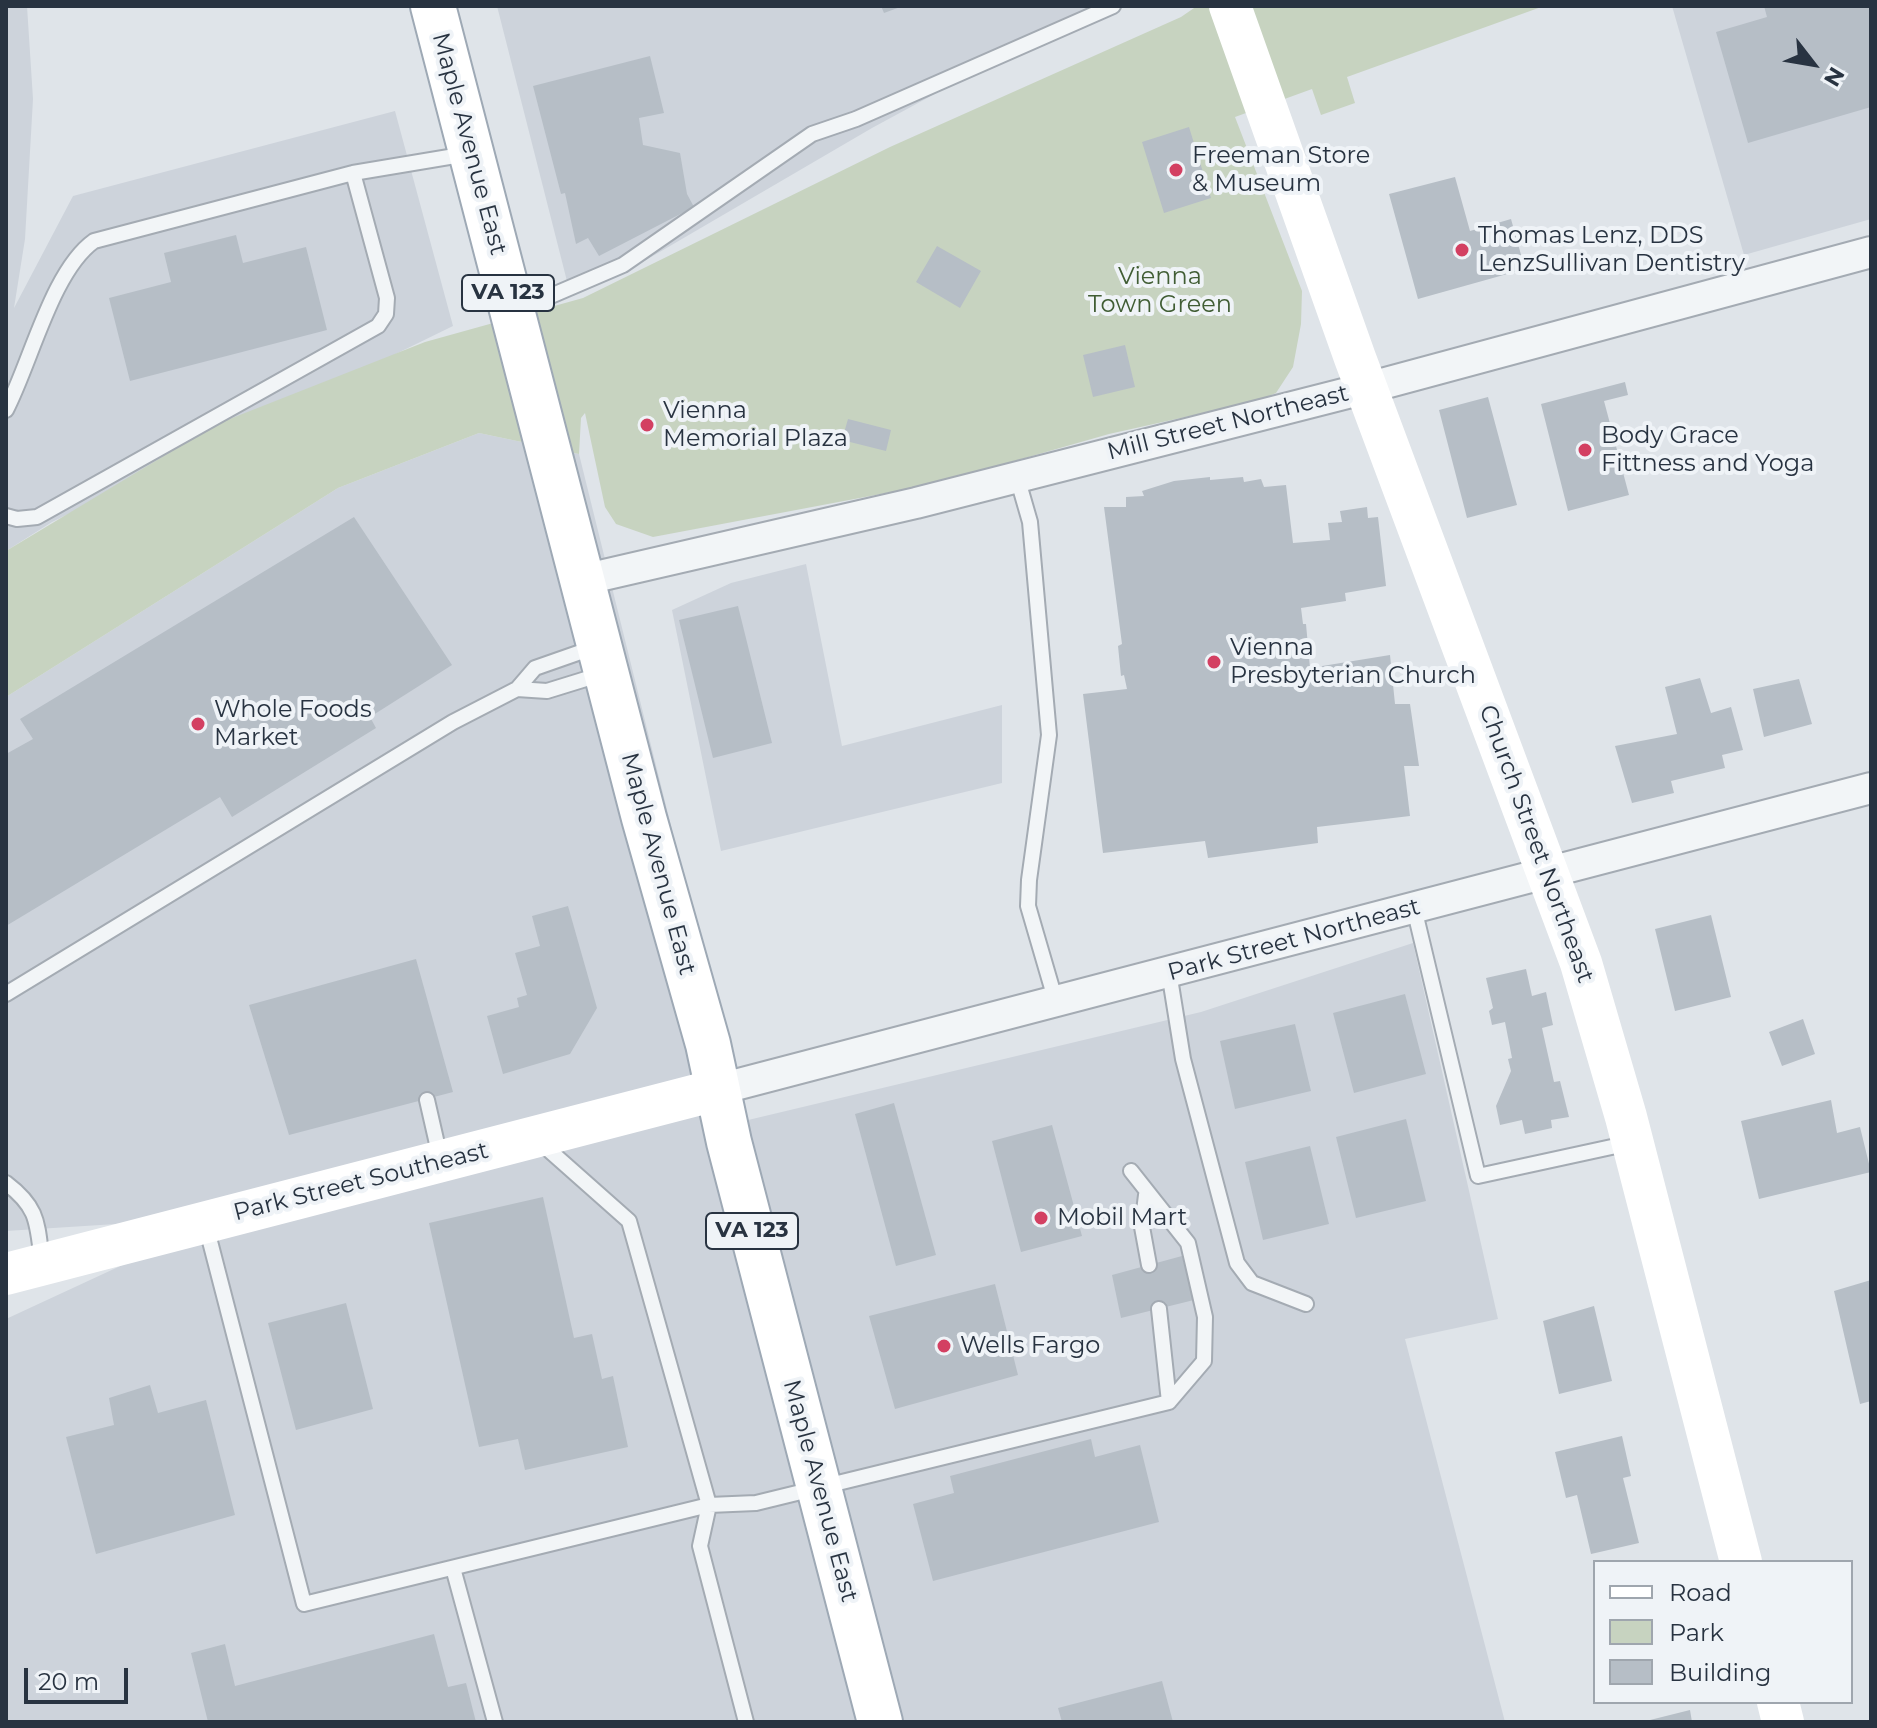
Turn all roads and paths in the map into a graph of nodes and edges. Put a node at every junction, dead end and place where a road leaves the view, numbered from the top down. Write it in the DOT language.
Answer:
graph roads {
  1 [pos="433,6"];
  2 [pos="1113,6"];
  3 [pos="1230,6"];
  4 [pos="472,153"];
  5 [pos="353,173"];
  6 [pos="1871,252"];
  7 [pos="513,313"];
  8 [pos="1367,388"];
  9 [pos="6,410"];
  10 [pos="1017,477"];
  11 [pos="6,516"];
  12 [pos="582,580"];
  13 [pos="603,659"];
  14 [pos="517,689"];
  15 [pos="1871,788"];
  16 [pos="1547,873"];
  17 [pos="1414,908"];
  18 [pos="1169,972"];
  19 [pos="6,994"];
  20 [pos="1056,1002"];
  21 [pos="716,1090"];
  22 [pos="427,1100"];
  23 [pos="535,1138"];
  24 [pos="1633,1143"];
  25 [pos="441,1161"];
  26 [pos="1131,1171"];
  27 [pos="6,1183"];
  28 [pos="1146,1195"];
  29 [pos="205,1222"];
  30 [pos="1149,1265"];
  31 [pos="24,1270"];
  32 [pos="1306,1304"];
  33 [pos="1159,1309"];
  34 [pos="1169,1402"];
  35 [pos="819,1487"];
  36 [pos="709,1505"];
  37 [pos="1740,1560"];
  38 [pos="453,1568"];
  39 [pos="495,1722"];
  40 [pos="746,1722"];
  41 [pos="880,1722"];
  1 -- 4 [label="main road, Maple Avenue East / VA 123"];
  2 -- 7 [label="lane"];
  3 -- 8 [label="street, Church Street Northeast"];
  4 -- 5 [label="lane"];
  4 -- 7 [label="main road, Maple Avenue East / VA 123"];
  5 -- 9 [label="lane"];
  5 -- 11 [label="lane"];
  6 -- 8 [label="street, Mill Street Northeast"];
  7 -- 12 [label="main road, Maple Avenue East / VA 123"];
  8 -- 10 [label="street, Mill Street Northeast"];
  8 -- 16 [label="street, Church Street Northeast"];
  10 -- 12 [label="street, Mill Street Northeast"];
  10 -- 20 [label="lane"];
  12 -- 13 [label="main road, Maple Avenue East / VA 123"];
  13 -- 14 [label="lane"];
  13 -- 14 [label="lane"];
  13 -- 21 [label="main road, Maple Avenue East / VA 123"];
  14 -- 19 [label="lane"];
  15 -- 16 [label="street, Park Street Northeast"];
  16 -- 17 [label="street, Park Street Northeast"];
  16 -- 24 [label="street, Church Street Northeast"];
  17 -- 18 [label="street, Park Street Northeast"];
  17 -- 24 [label="lane"];
  18 -- 20 [label="street, Park Street Northeast"];
  18 -- 32 [label="lane"];
  20 -- 21 [label="street, Park Street Northeast"];
  21 -- 23 [label="street, Park Street Southeast"];
  21 -- 35 [label="main road, Maple Avenue East / VA 123"];
  22 -- 25 [label="lane"];
  23 -- 25 [label="street, Park Street Southeast"];
  23 -- 36 [label="lane"];
  24 -- 37 [label="street, Church Street Northeast"];
  25 -- 29 [label="street, Park Street Southeast"];
  26 -- 28 [label="lane"];
  27 -- 31 [label="lane"];
  28 -- 30 [label="lane"];
  28 -- 34 [label="lane"];
  29 -- 31 [label="street, Park Street Southeast"];
  29 -- 38 [label="lane"];
  33 -- 34 [label="lane"];
  34 -- 35 [label="lane"];
  35 -- 36 [label="lane"];
  35 -- 41 [label="main road, Maple Avenue East / VA 123"];
  36 -- 38 [label="lane"];
  36 -- 40 [label="lane"];
  38 -- 39 [label="lane"];
}
